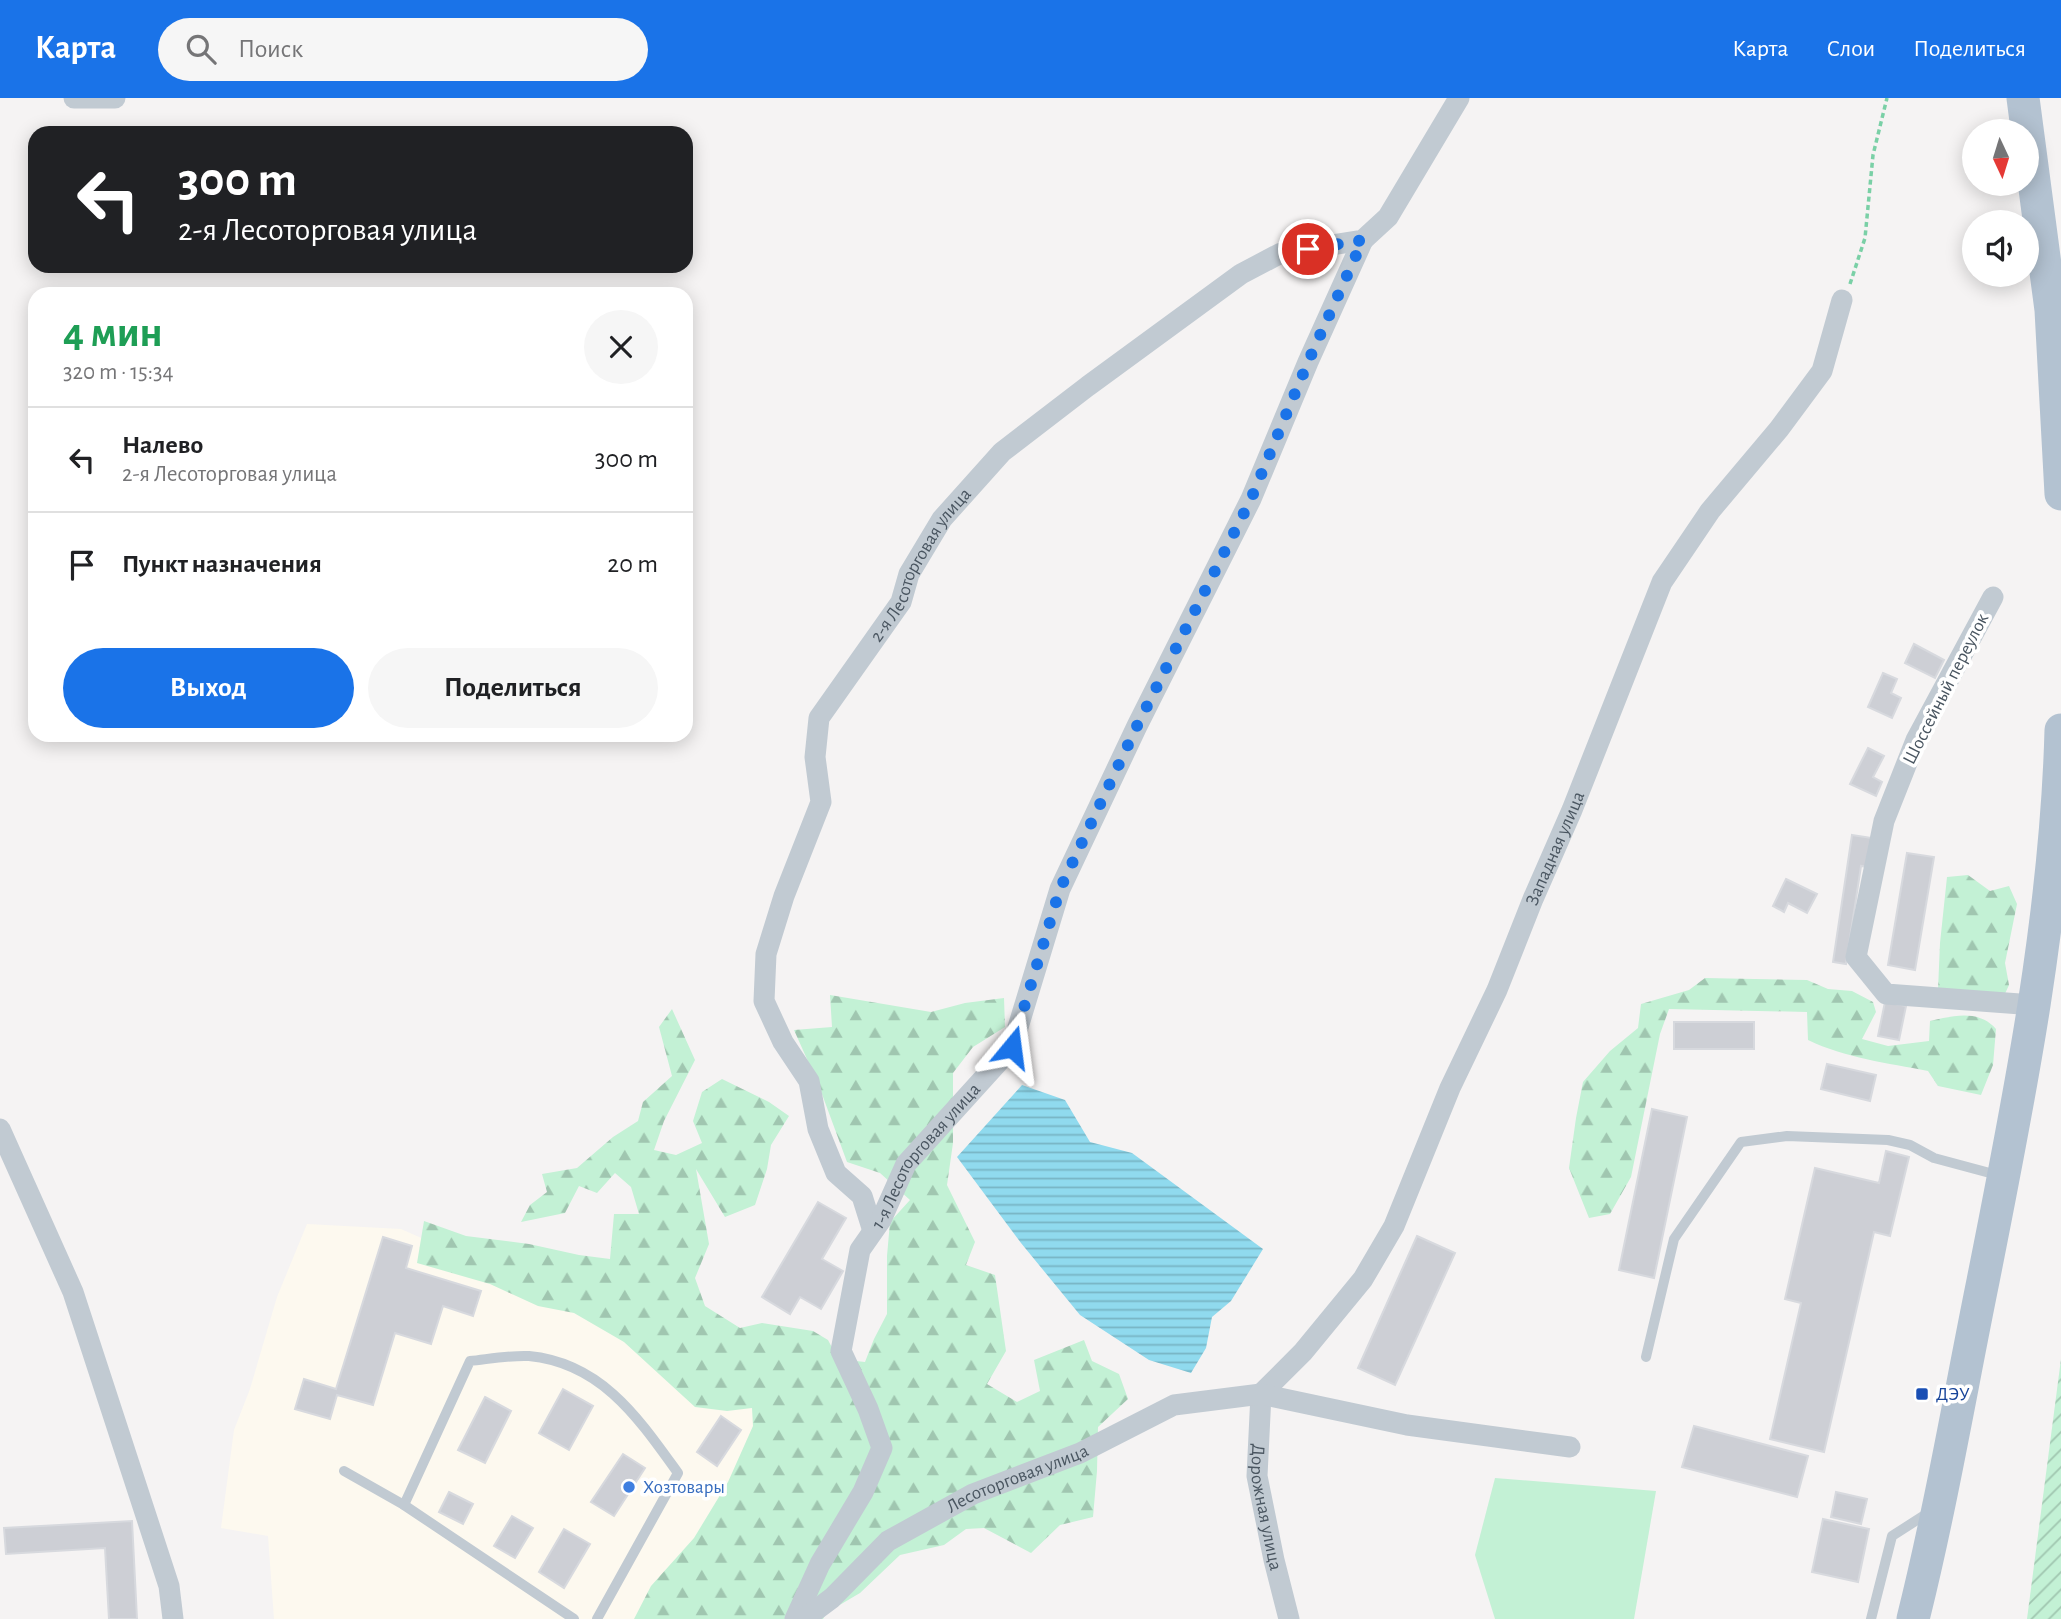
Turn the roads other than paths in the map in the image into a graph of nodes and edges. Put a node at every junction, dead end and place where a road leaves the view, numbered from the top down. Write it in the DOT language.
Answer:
graph roads {
  1 [pos="74,98"];
  2 [pos="115,98"];
  3 [pos="1459,98"];
  4 [pos="2023,98"];
  5 [pos="1363,240"];
  6 [pos="1842,300"];
  7 [pos="2061,494"];
  8 [pos="1993,597"];
  9 [pos="2061,730"];
  10 [pos="2035,1005"];
  11 [pos="0,1129"];
  12 [pos="2004,1177"];
  13 [pos="873,1231"];
  14 [pos="1646,1357"];
  15 [pos="1261,1394"];
  16 [pos="1570,1447"];
  17 [pos="344,1471"];
  18 [pos="404,1505"];
  19 [pos="1939,1506"];
  20 [pos="173,1619"];
  21 [pos="574,1619"];
  22 [pos="597,1619"];
  23 [pos="795,1619"];
  24 [pos="804,1619"];
  25 [pos="1289,1619"];
  26 [pos="1871,1619"];
  27 [pos="1913,1619"];
  1 -- 2 [label="street"];
  3 -- 5 [label="street"];
  4 -- 7 [label="main road"];
  5 -- 13 [label="street, 1-я Лесоторговая улица"];
  5 -- 13 [label="street, 2-я Лесоторговая улица"];
  6 -- 15 [label="street, Западная улица"];
  8 -- 10 [label="street, Шоссейный переулок"];
  9 -- 10 [label="main road"];
  10 -- 12 [label="main road"];
  11 -- 20 [label="street"];
  12 -- 14 [label="lane"];
  12 -- 19 [label="main road"];
  13 -- 23 [label="street, 1-я Лесоторговая улица"];
  15 -- 16 [label="street, Лесоторговая улица"];
  15 -- 24 [label="street, Лесоторговая улица"];
  15 -- 25 [label="street, Дорожная улица"];
  17 -- 18 [label="lane"];
  18 -- 21 [label="lane"];
  18 -- 22 [label="lane"];
  19 -- 26 [label="lane"];
  19 -- 27 [label="main road"];
}
